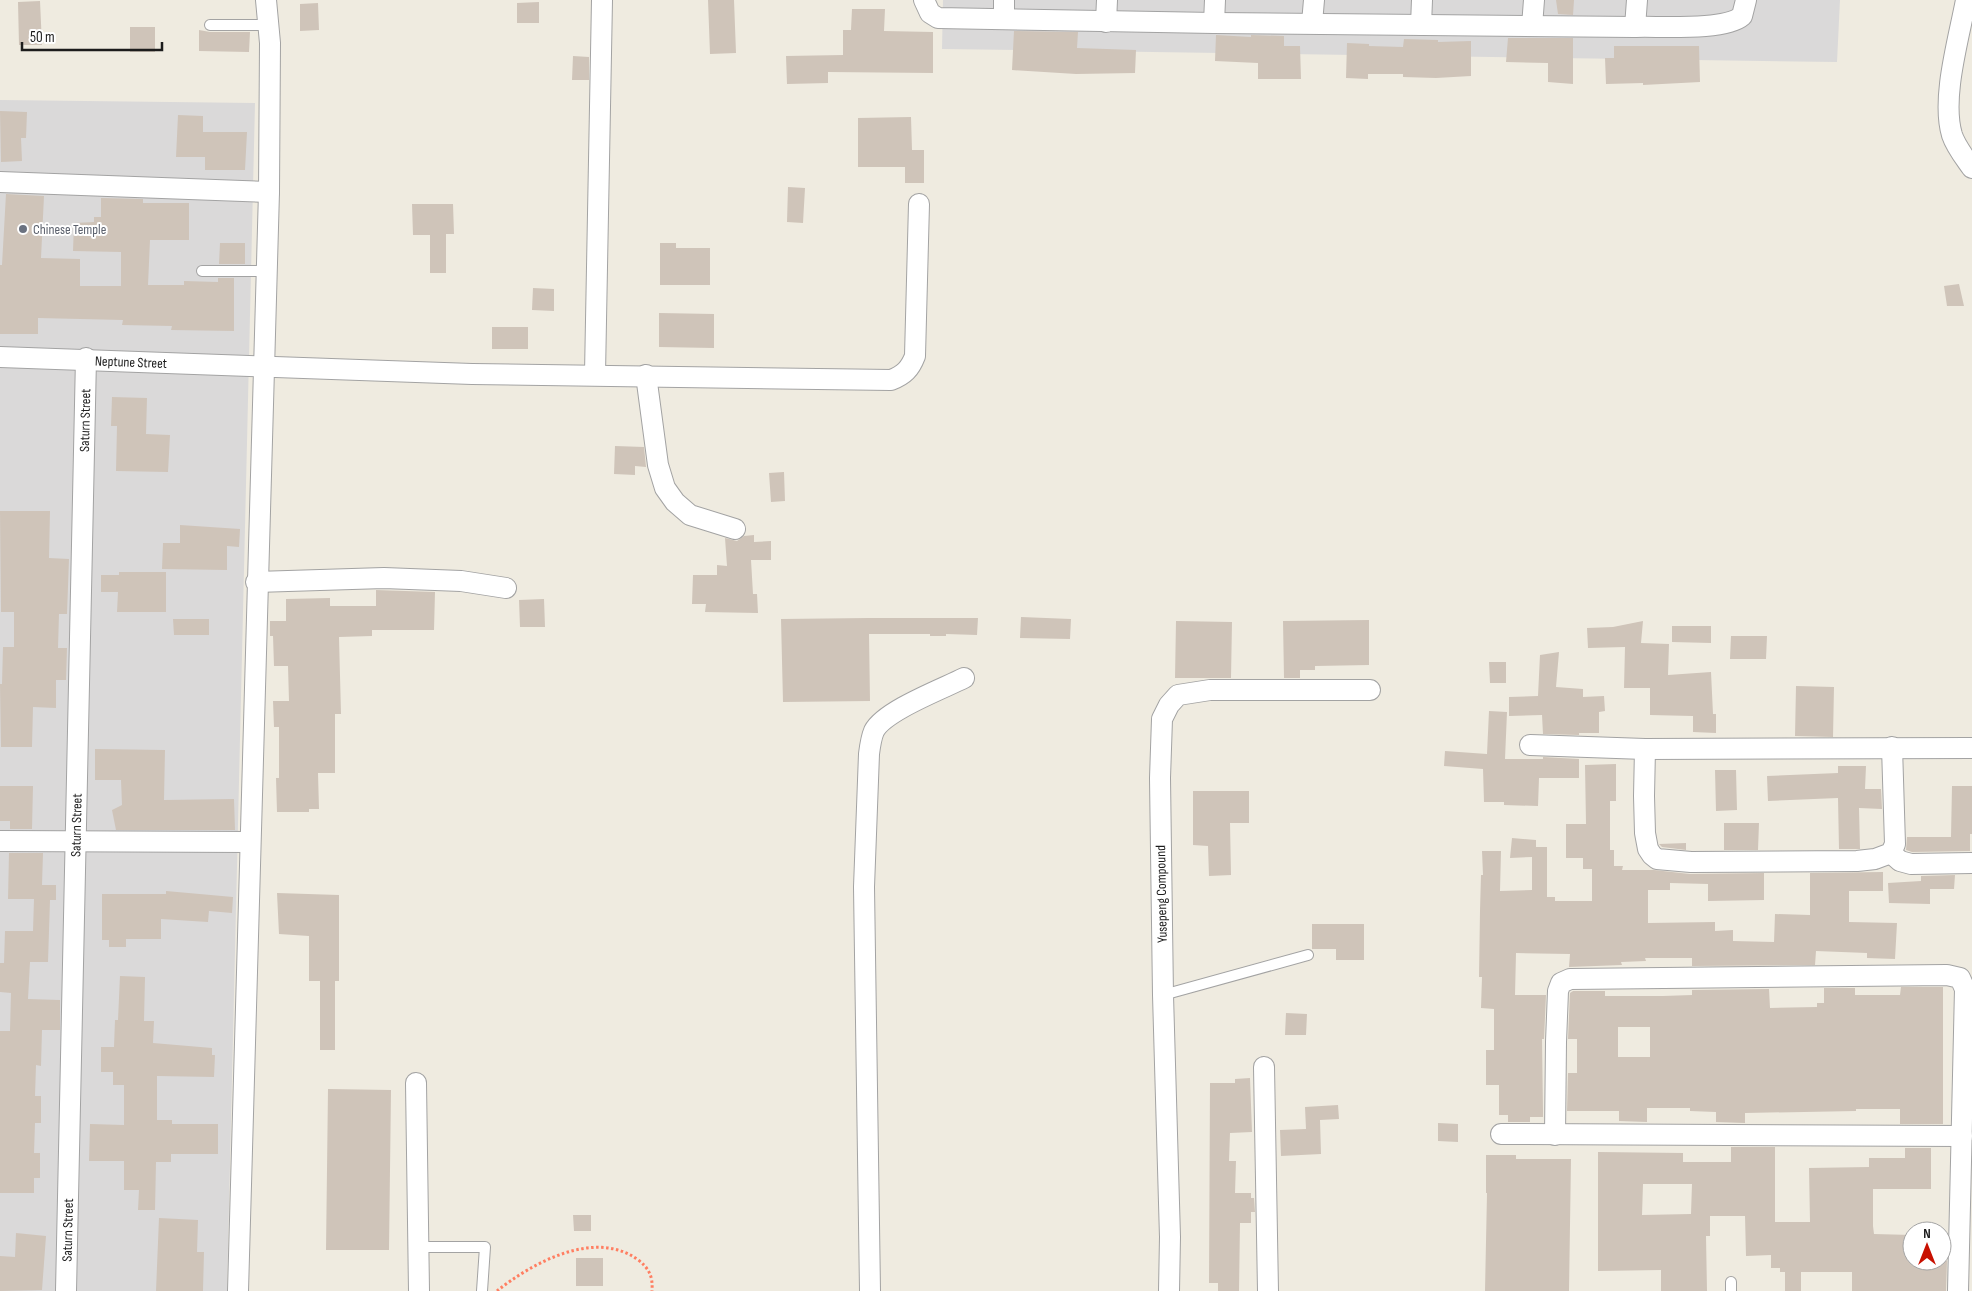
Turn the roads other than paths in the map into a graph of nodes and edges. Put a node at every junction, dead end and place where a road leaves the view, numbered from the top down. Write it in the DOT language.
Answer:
graph roads {
  1 [pos="266,0"];
  2 [pos="602,0"];
  3 [pos="924,0"];
  4 [pos="1107,0"];
  5 [pos="1215,0"];
  6 [pos="1314,0"];
  7 [pos="1422,0"];
  8 [pos="1534,0"];
  9 [pos="1637,0"];
  10 [pos="1746,0"];
  11 [pos="1966,0"];
  12 [pos="1004,10"];
  13 [pos="1106,22"];
  14 [pos="1312,23"];
  15 [pos="1214,24"];
  16 [pos="210,25"];
  17 [pos="268,25"];
  18 [pos="1421,25"];
  19 [pos="1532,26"];
  20 [pos="1635,27"];
  21 [pos="1972,168"];
  22 [pos="0,182"];
  23 [pos="268,192"];
  24 [pos="918,204"];
  25 [pos="202,271"];
  26 [pos="266,271"];
  27 [pos="0,357"];
  28 [pos="86,358"];
  29 [pos="262,367"];
  30 [pos="595,374"];
  31 [pos="646,375"];
  32 [pos="735,529"];
  33 [pos="256,582"];
  34 [pos="506,588"];
  35 [pos="964,678"];
  36 [pos="1370,690"];
  37 [pos="1530,745"];
  38 [pos="1892,747"];
  39 [pos="1972,748"];
  40 [pos="1645,750"];
  41 [pos="0,842"];
  42 [pos="76,842"];
  43 [pos="250,842"];
  44 [pos="1891,853"];
  45 [pos="1972,863"];
  46 [pos="1308,955"];
  47 [pos="1163,995"];
  48 [pos="1264,1067"];
  49 [pos="416,1083"];
  50 [pos="1501,1134"];
  51 [pos="1555,1135"];
  52 [pos="1962,1136"];
  53 [pos="418,1247"];
  54 [pos="66,1291"];
  55 [pos="238,1291"];
  56 [pos="419,1291"];
  57 [pos="482,1291"];
  58 [pos="870,1291"];
  59 [pos="1169,1291"];
  60 [pos="1268,1291"];
  61 [pos="1958,1291"];
  1 -- 17 [label="street"];
  2 -- 30 [label="street"];
  3 -- 12 [label="street"];
  4 -- 13 [label="street"];
  5 -- 15 [label="street"];
  6 -- 14 [label="street"];
  7 -- 18 [label="street"];
  8 -- 19 [label="street"];
  9 -- 20 [label="street"];
  10 -- 20 [label="street"];
  11 -- 21 [label="street"];
  12 -- 13 [label="street"];
  13 -- 15 [label="street"];
  14 -- 15 [label="street"];
  14 -- 18 [label="street"];
  16 -- 17 [label="lane"];
  17 -- 23 [label="street"];
  18 -- 19 [label="street"];
  19 -- 20 [label="street"];
  22 -- 23 [label="street"];
  23 -- 26 [label="street"];
  24 -- 31 [label="street, Neptune Street"];
  25 -- 26 [label="lane"];
  26 -- 29 [label="street"];
  27 -- 28 [label="street, Neptune Street"];
  28 -- 29 [label="street, Neptune Street"];
  28 -- 42 [label="street, Saturn Street"];
  29 -- 30 [label="street, Neptune Street"];
  29 -- 33 [label="street"];
  30 -- 31 [label="street, Neptune Street"];
  31 -- 32 [label="street"];
  33 -- 34 [label="street"];
  33 -- 43 [label="street"];
  35 -- 58 [label="street"];
  36 -- 47 [label="street, Yusepeng Compound"];
  37 -- 40 [label="street"];
  38 -- 39 [label="street"];
  38 -- 40 [label="street"];
  38 -- 44 [label="street"];
  40 -- 44 [label="street"];
  41 -- 42 [label="street"];
  42 -- 43 [label="street"];
  42 -- 54 [label="street, Saturn Street"];
  43 -- 55 [label="street"];
  44 -- 45 [label="street"];
  46 -- 47 [label="lane"];
  47 -- 59 [label="street, Yusepeng Compound"];
  48 -- 60 [label="street"];
  49 -- 53 [label="street"];
  50 -- 51 [label="street"];
  51 -- 52 [label="street"];
  51 -- 52 [label="street"];
  52 -- 61 [label="street"];
  53 -- 56 [label="street"];
  53 -- 57 [label="lane"];
}
